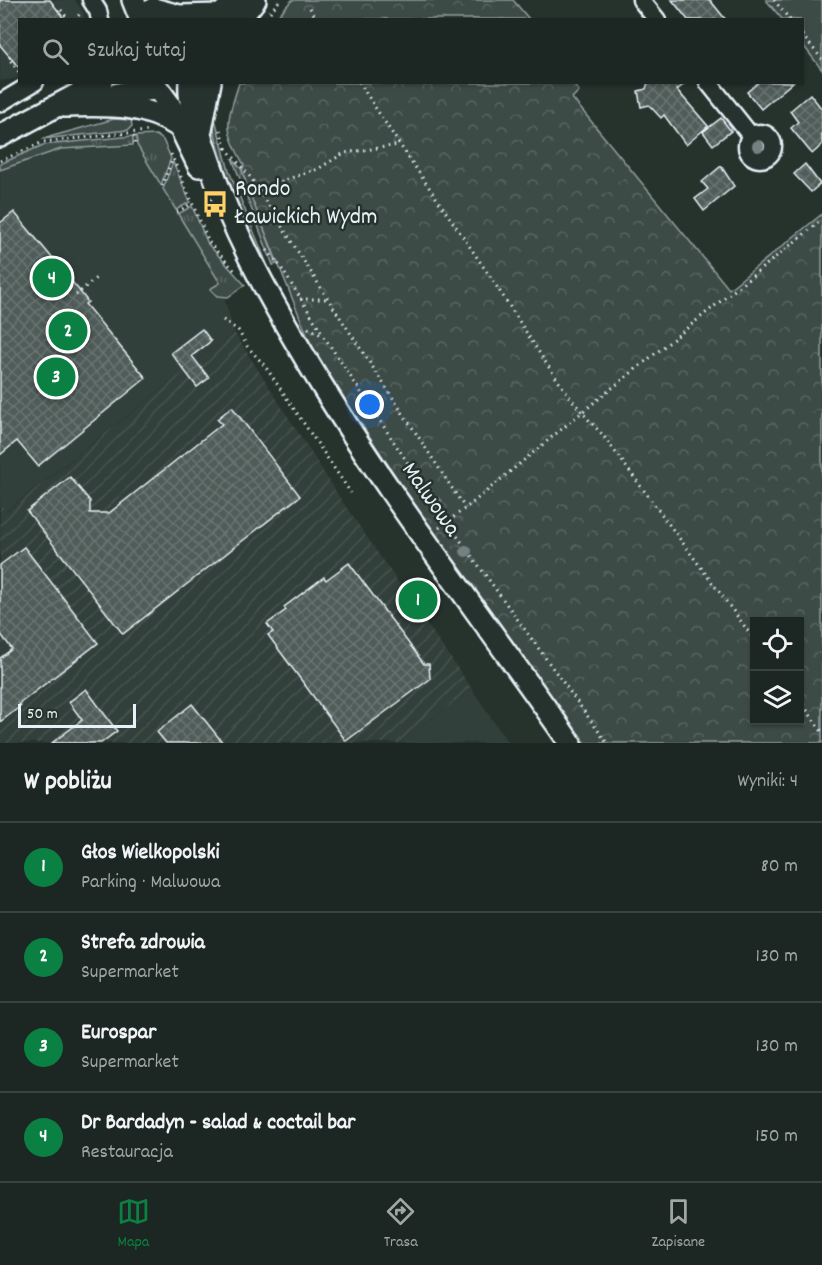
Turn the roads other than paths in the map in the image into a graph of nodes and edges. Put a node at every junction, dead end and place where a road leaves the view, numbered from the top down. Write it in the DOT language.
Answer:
graph roads {
  1 [pos="90,0"];
  2 [pos="133,0"];
  3 [pos="236,0"];
  4 [pos="255,0"];
  5 [pos="641,0"];
  6 [pos="147,14"];
  7 [pos="100,18"];
  8 [pos="225,18"];
  9 [pos="655,18"];
  10 [pos="32,84"];
  11 [pos="98,84"];
  12 [pos="186,84"];
  13 [pos="188,84"];
  14 [pos="210,84"];
  15 [pos="710,84"];
  16 [pos="154,86"];
  17 [pos="0,103"];
  18 [pos="59,107"];
  19 [pos="180,127"];
  20 [pos="210,130"];
  21 [pos="0,136"];
  22 [pos="751,136"];
  23 [pos="259,280"];
  24 [pos="570,743"];
  1 -- 7 [label="street"];
  2 -- 6 [label="street"];
  3 -- 8 [label="street"];
  4 -- 8 [label="street"];
  5 -- 9 [label="street"];
  6 -- 8 [label="street"];
  10 -- 17 [label="street"];
  11 -- 18 [label="street"];
  12 -- 16 [label="street"];
  13 -- 20 [label="street, Malwowa"];
  14 -- 20 [label="street"];
  15 -- 22 [label="street"];
  16 -- 18 [label="street"];
  16 -- 19 [label="street, Malwowa"];
  18 -- 19 [label="street"];
  18 -- 21 [label="street"];
  19 -- 23 [label="street, Malwowa"];
  20 -- 23 [label="street, Malwowa"];
  23 -- 24 [label="street, Malwowa"];
}
